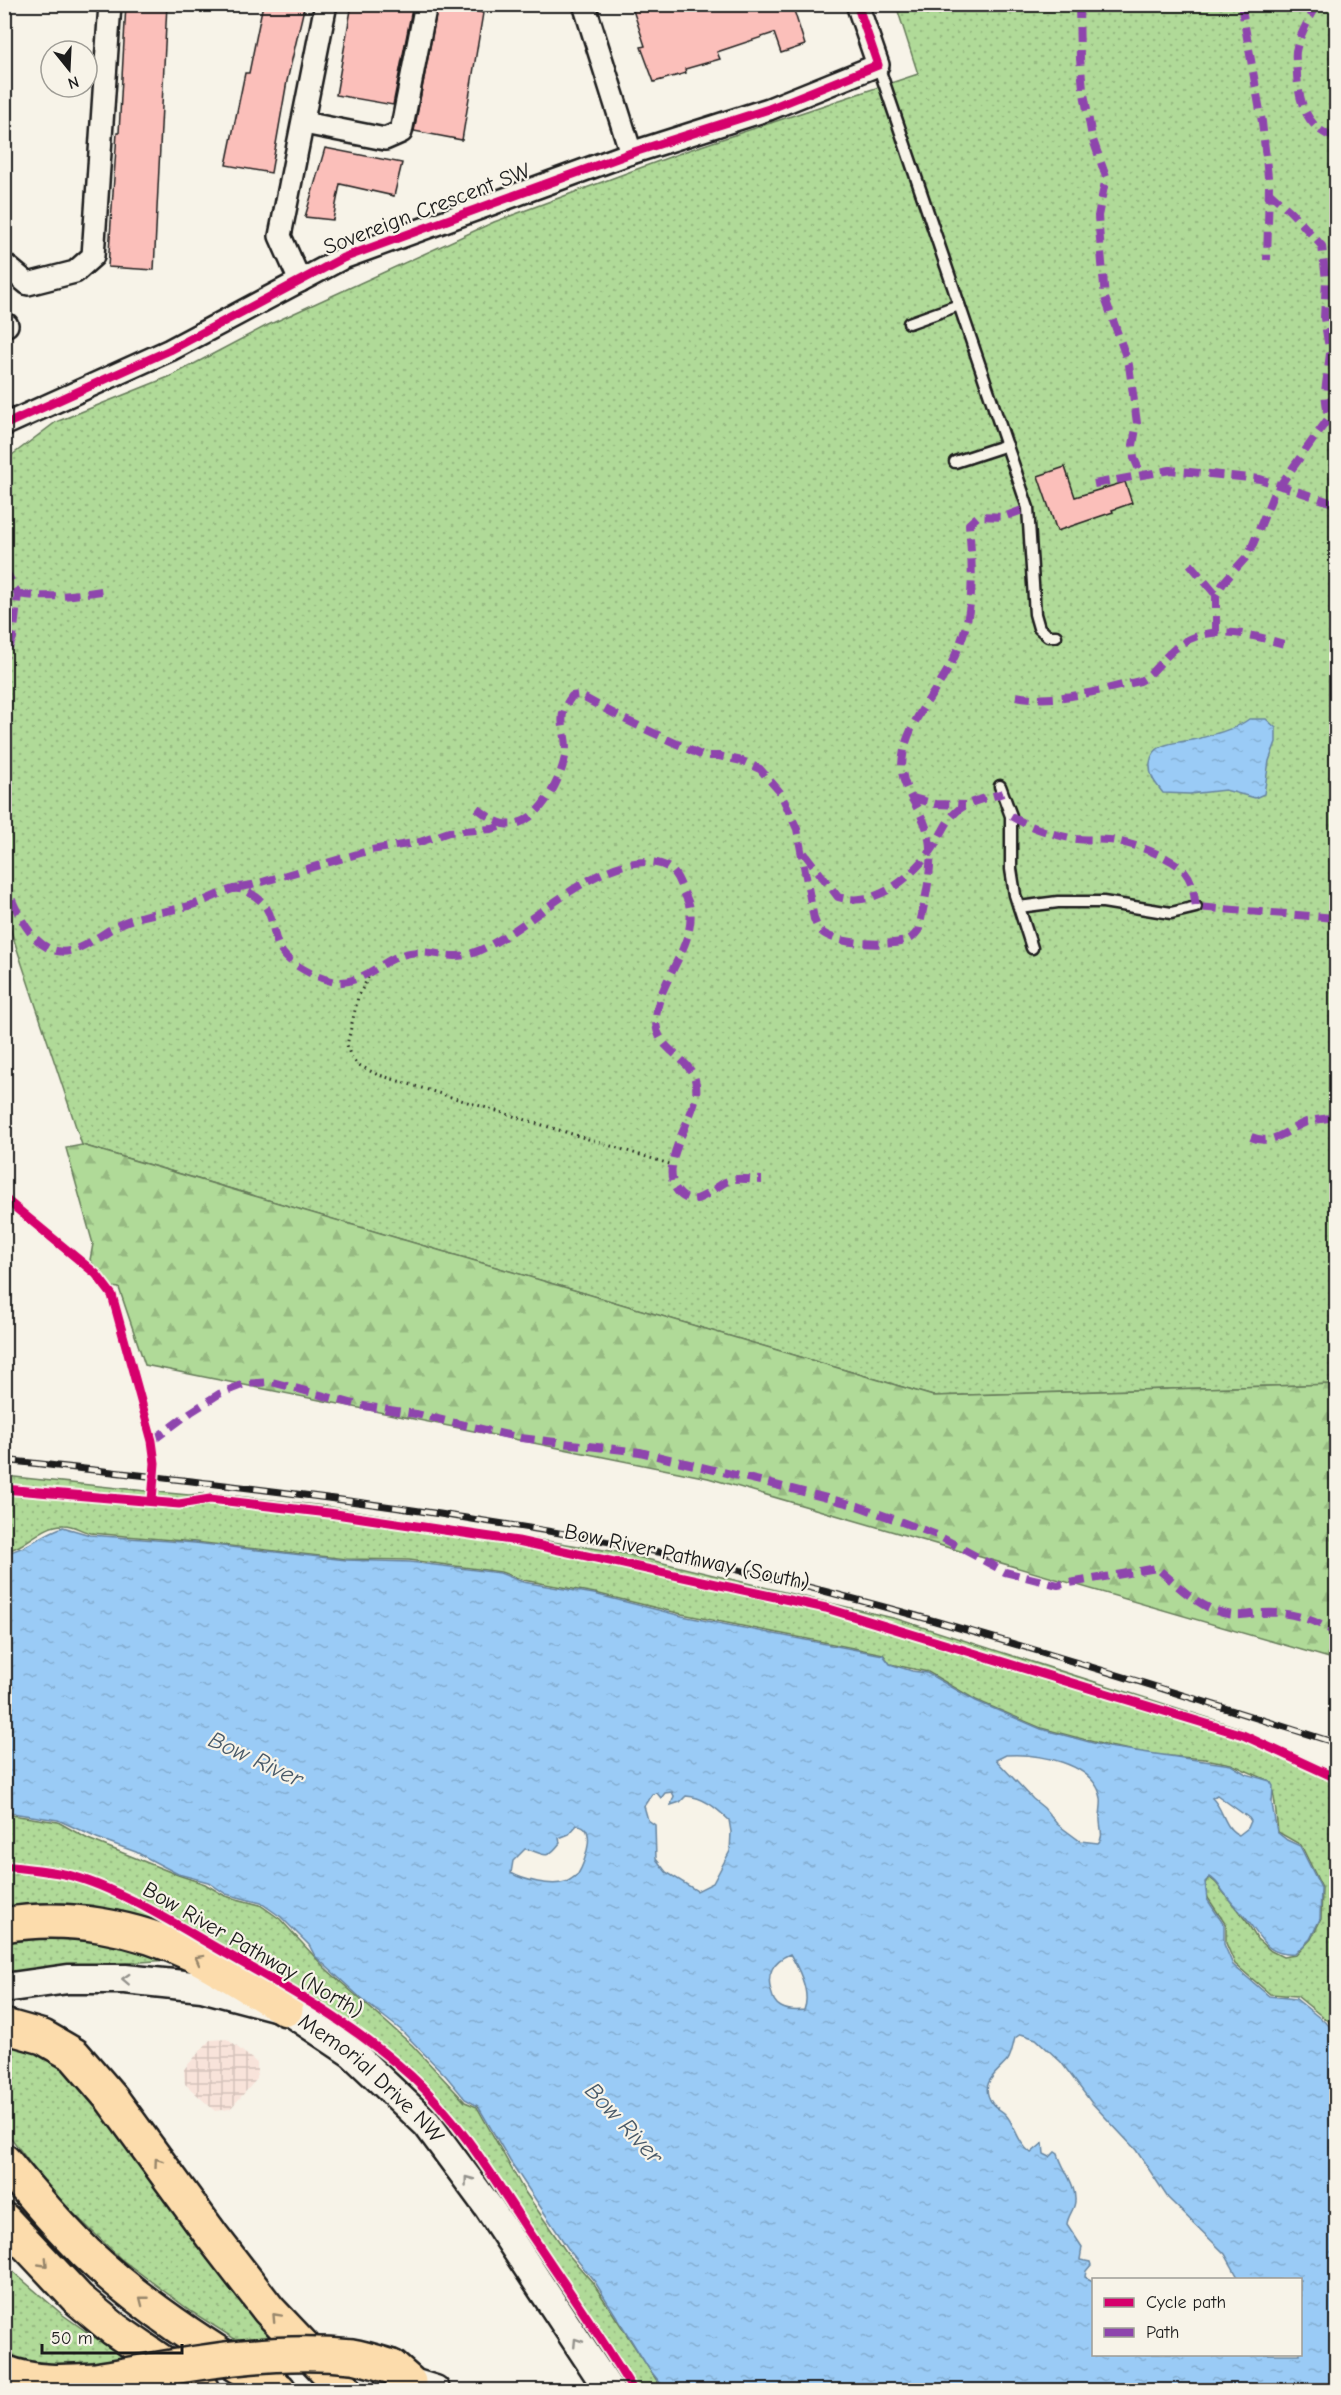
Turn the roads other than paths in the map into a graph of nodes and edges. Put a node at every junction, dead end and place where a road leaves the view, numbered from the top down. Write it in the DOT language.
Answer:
graph roads {
  1 [pos="110,4"];
  2 [pos="326,4"];
  3 [pos="426,4"];
  4 [pos="584,4"];
  5 [pos="857,4"];
  6 [pos="878,65"];
  7 [pos="304,123"];
  8 [pos="631,153"];
  9 [pos="4,264"];
  10 [pos="300,281"];
  11 [pos="959,305"];
  12 [pos="909,322"];
  13 [pos="4,425"];
  14 [pos="1007,445"];
  15 [pos="955,462"];
  16 [pos="1056,636"];
  17 [pos="1000,786"];
  18 [pos="1019,907"];
  19 [pos="1196,907"];
  20 [pos="1032,948"];
  21 [pos="4,1925"];
  22 [pos="4,1988"];
  23 [pos="286,2009"];
  24 [pos="4,2026"];
  25 [pos="4,2161"];
  26 [pos="4,2220"];
  27 [pos="4,2372"];
  28 [pos="406,2380"];
  29 [pos="202,2391"];
  30 [pos="279,2391"];
  31 [pos="345,2391"];
  32 [pos="609,2391"];
  1 -- 9 [label="street"];
  2 -- 7 [label="street"];
  3 -- 7 [label="street"];
  4 -- 8 [label="street"];
  5 -- 6 [label="street"];
  6 -- 8 [label="street, Sovereign Crescent SW"];
  6 -- 11 [label="lane"];
  7 -- 10 [label="street"];
  8 -- 10 [label="street, Sovereign Crescent SW"];
  10 -- 13 [label="street, Sovereign Crescent SW"];
  11 -- 12 [label="lane"];
  11 -- 14 [label="lane"];
  14 -- 15 [label="lane"];
  14 -- 16 [label="lane"];
  17 -- 18 [label="lane"];
  18 -- 19 [label="lane"];
  18 -- 20 [label="lane"];
  23 -- 21 [label="highway, one-way"];
  23 -- 22 [label="main road, Memorial Drive NW, one-way"];
  32 -- 23 [label="main road, Memorial Drive NW, one-way"];
  31 -- 24 [label="highway, one-way"];
  30 -- 25 [label="highway, one-way"];
  26 -- 29 [label="highway, one-way"];
  27 -- 28 [label="highway, bridge"];
}
